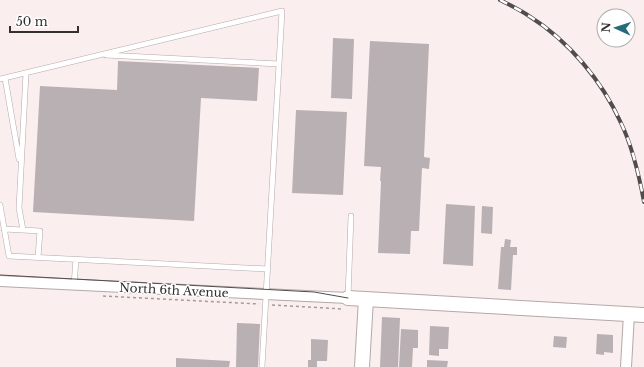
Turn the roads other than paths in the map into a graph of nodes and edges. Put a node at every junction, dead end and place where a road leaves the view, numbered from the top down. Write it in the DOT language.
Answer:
graph roads {
  1 [pos="100,55"];
  2 [pos="279,64"];
  3 [pos="26,73"];
  4 [pos="2,79"];
  5 [pos="21,167"];
  6 [pos="0,205"];
  7 [pos="351,216"];
  8 [pos="4,229"];
  9 [pos="23,230"];
  10 [pos="38,257"];
  11 [pos="76,259"];
  12 [pos="267,269"];
  13 [pos="0,281"];
  14 [pos="74,285"];
  15 [pos="366,299"];
  16 [pos="265,300"];
  17 [pos="345,304"];
  18 [pos="629,314"];
  19 [pos="644,315"];
  20 [pos="262,367"];
  21 [pos="362,367"];
  22 [pos="626,367"];
  1 -- 2 [label="lane"];
  1 -- 2 [label="lane"];
  1 -- 3 [label="lane"];
  2 -- 12 [label="lane"];
  3 -- 4 [label="lane"];
  3 -- 5 [label="lane"];
  4 -- 5 [label="lane"];
  5 -- 9 [label="lane"];
  6 -- 8 [label="lane"];
  7 -- 17 [label="lane"];
  8 -- 9 [label="lane"];
  8 -- 10 [label="lane"];
  9 -- 10 [label="lane"];
  10 -- 11 [label="lane"];
  11 -- 12 [label="lane"];
  11 -- 14 [label="lane"];
  12 -- 16 [label="lane"];
  13 -- 14 [label="street, North 6th Avenue"];
  14 -- 16 [label="street, North 6th Avenue"];
  15 -- 17 [label="street"];
  15 -- 18 [label="street"];
  15 -- 21 [label="street"];
  16 -- 17 [label="street, North 6th Avenue"];
  16 -- 20 [label="lane"];
  18 -- 19 [label="street"];
  18 -- 22 [label="street"];
}
